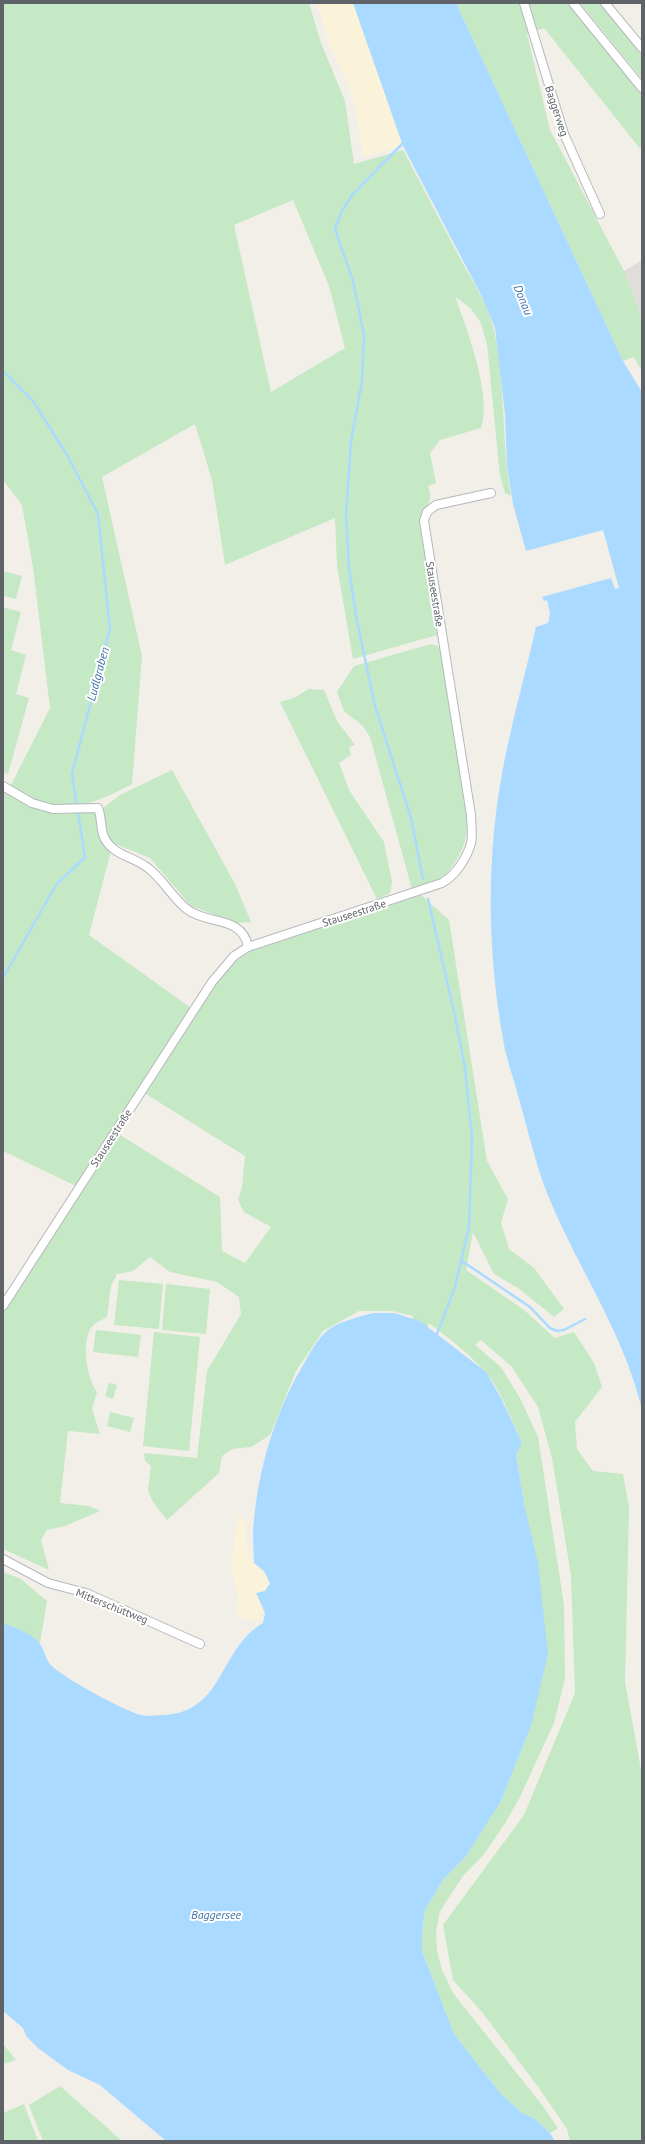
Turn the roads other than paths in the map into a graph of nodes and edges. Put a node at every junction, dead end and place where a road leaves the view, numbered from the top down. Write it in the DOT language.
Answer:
graph roads {
  1 [pos="524,3"];
  2 [pos="573,3"];
  3 [pos="605,3"];
  4 [pos="642,48"];
  5 [pos="642,88"];
  6 [pos="600,214"];
  7 [pos="491,493"];
  8 [pos="3,786"];
  9 [pos="248,947"];
  10 [pos="3,1306"];
  11 [pos="3,1559"];
  12 [pos="200,1644"];
  1 -- 6 [label="street, Baggerweg"];
  2 -- 5 [label="street"];
  3 -- 4 [label="street"];
  7 -- 9 [label="street, Stauseestraße"];
  8 -- 9 [label="street"];
  9 -- 10 [label="street, Stauseestraße"];
  11 -- 12 [label="street, Mitterschüttweg"];
}
